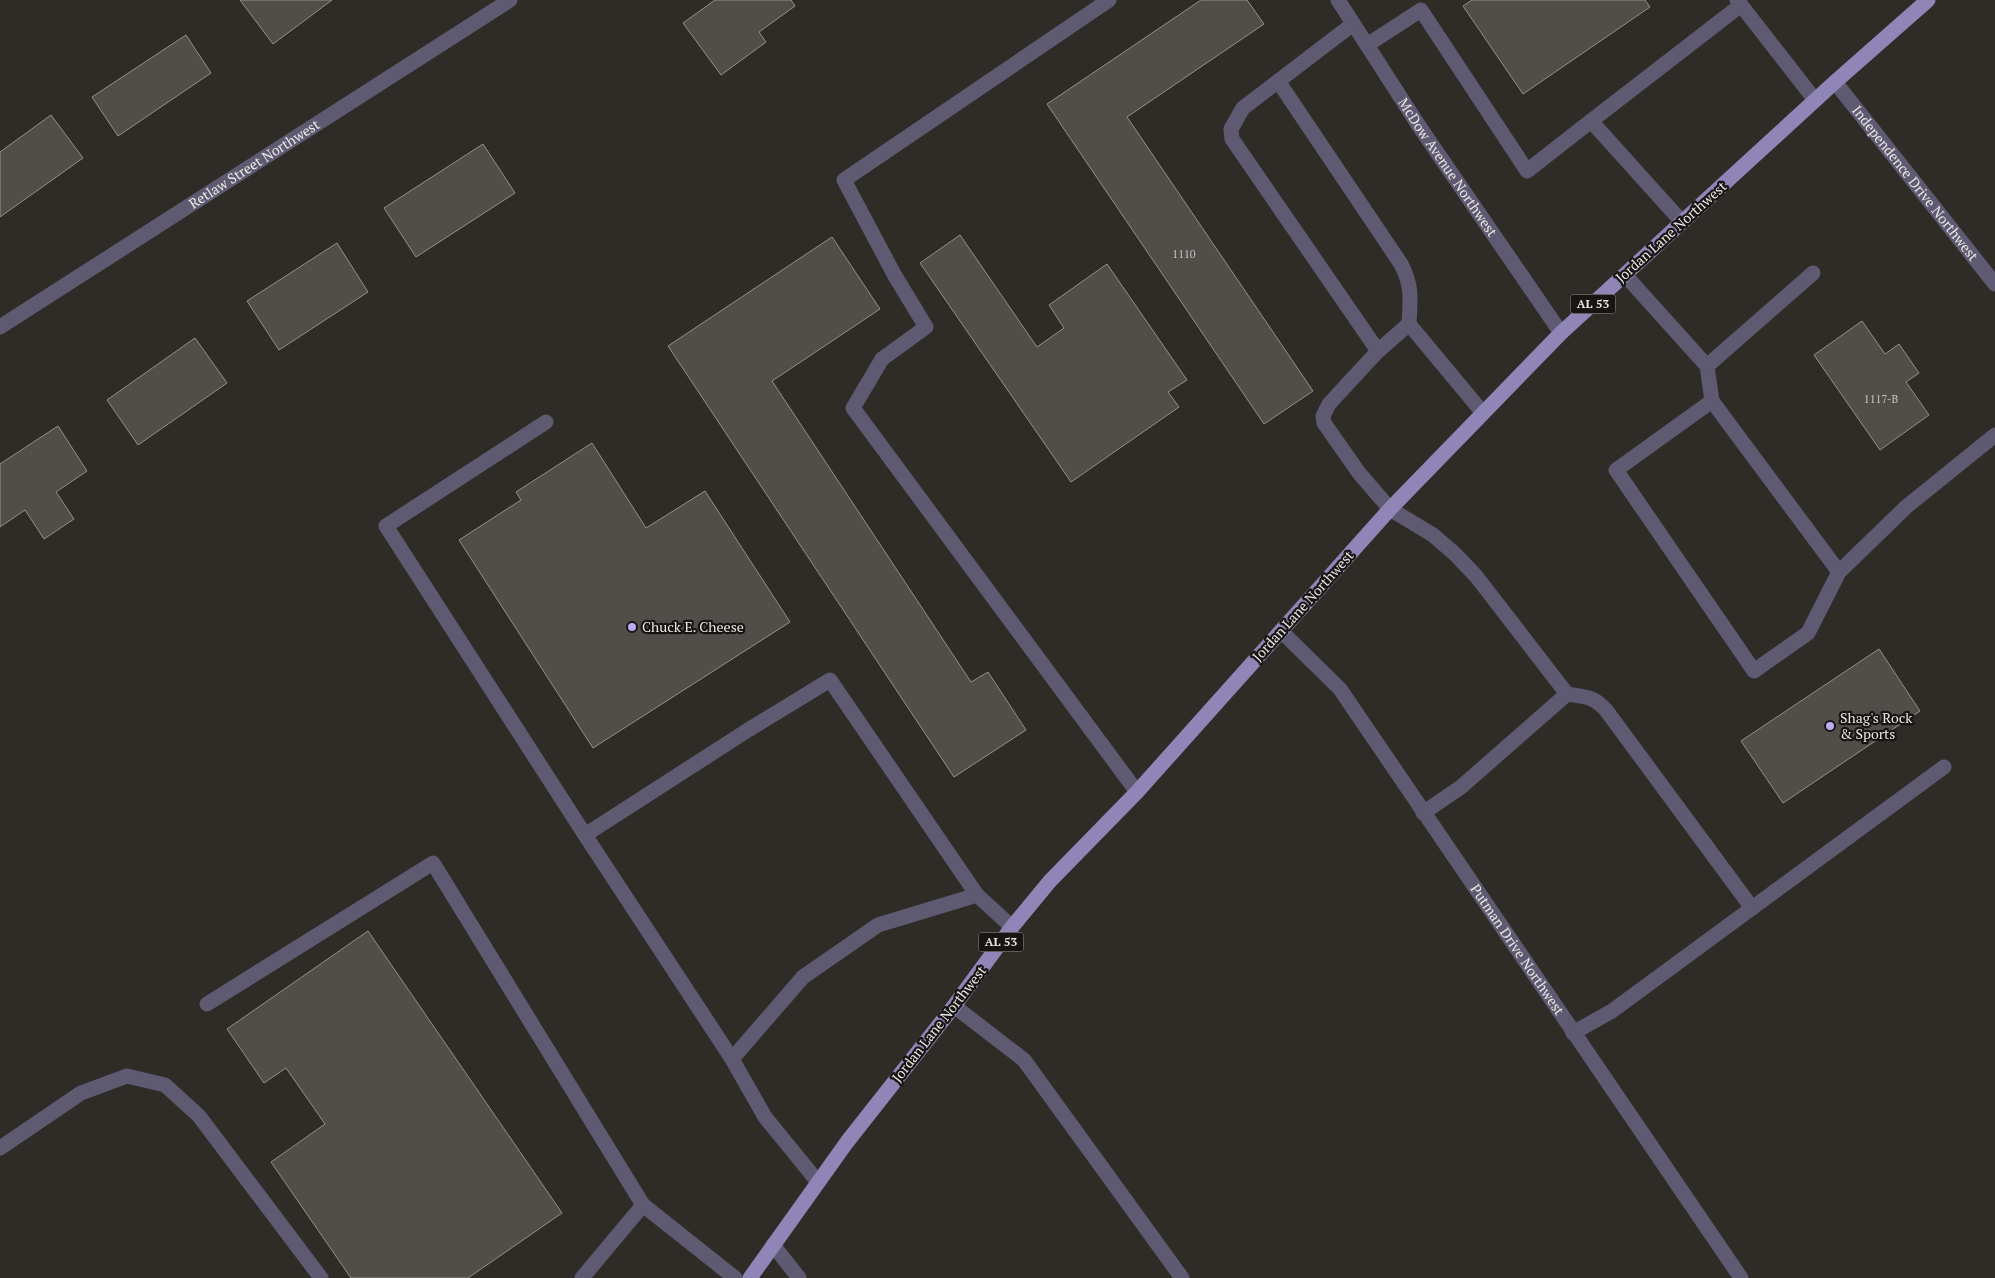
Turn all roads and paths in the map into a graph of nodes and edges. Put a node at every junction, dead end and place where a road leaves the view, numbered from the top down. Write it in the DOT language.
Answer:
graph roads {
  1 [pos="510,0"];
  2 [pos="1109,0"];
  3 [pos="1338,0"];
  4 [pos="1928,0"];
  5 [pos="1739,2"];
  6 [pos="1422,5"];
  7 [pos="1353,24"];
  8 [pos="1367,45"];
  9 [pos="1278,81"];
  10 [pos="1835,82"];
  11 [pos="1815,100"];
  12 [pos="1591,121"];
  13 [pos="1682,222"];
  14 [pos="1813,273"];
  15 [pos="1625,274"];
  16 [pos="1995,284"];
  17 [pos="1409,324"];
  18 [pos="0,327"];
  19 [pos="1561,333"];
  20 [pos="1378,351"];
  21 [pos="1707,366"];
  22 [pos="1712,401"];
  23 [pos="1483,413"];
  24 [pos="546,422"];
  25 [pos="1995,435"];
  26 [pos="1390,509"];
  27 [pos="1839,572"];
  28 [pos="1280,631"];
  29 [pos="1567,694"];
  30 [pos="1944,767"];
  31 [pos="1137,792"];
  32 [pos="1423,813"];
  33 [pos="584,835"];
  34 [pos="977,895"];
  35 [pos="1752,908"];
  36 [pos="1012,927"];
  37 [pos="207,1004"];
  38 [pos="954,1006"];
  39 [pos="1573,1033"];
  40 [pos="732,1060"];
  41 [pos="0,1148"];
  42 [pos="818,1182"];
  43 [pos="643,1205"];
  44 [pos="773,1245"];
  45 [pos="321,1278"];
  46 [pos="582,1278"];
  47 [pos="735,1278"];
  48 [pos="750,1278"];
  49 [pos="799,1278"];
  50 [pos="1182,1278"];
  51 [pos="1740,1278"];
  1 -- 18 [label="street, Retlaw Street Northwest"];
  2 -- 31 [label="street"];
  3 -- 7 [label="street, McDow Avenue Northwest"];
  4 -- 10 [label="main road, Jordan Lane Northwest / AL 53"];
  5 -- 11 [label="street"];
  5 -- 12 [label="street"];
  6 -- 8 [label="street"];
  6 -- 12 [label="street"];
  7 -- 8 [label="street, McDow Avenue Northwest"];
  7 -- 9 [label="street"];
  8 -- 19 [label="street, McDow Avenue Northwest"];
  9 -- 17 [label="street"];
  9 -- 20 [label="street"];
  10 -- 11 [label="main road, Jordan Lane Northwest / AL 53"];
  10 -- 16 [label="street, Independence Drive Northwest"];
  11 -- 13 [label="main road, Jordan Lane Northwest / AL 53"];
  12 -- 13 [label="street"];
  13 -- 15 [label="main road, Jordan Lane Northwest / AL 53"];
  14 -- 21 [label="street"];
  15 -- 19 [label="main road, Jordan Lane Northwest / AL 53"];
  15 -- 21 [label="street"];
  17 -- 20 [label="street"];
  17 -- 23 [label="street"];
  19 -- 23 [label="main road, Jordan Lane Northwest / AL 53"];
  20 -- 26 [label="street"];
  21 -- 22 [label="street"];
  22 -- 27 [label="street"];
  22 -- 27 [label="street"];
  23 -- 26 [label="main road, Jordan Lane Northwest / AL 53"];
  24 -- 33 [label="street"];
  25 -- 27 [label="street"];
  26 -- 28 [label="main road, Jordan Lane Northwest / AL 53"];
  26 -- 29 [label="street"];
  28 -- 31 [label="main road, Jordan Lane Northwest / AL 53"];
  28 -- 32 [label="street, Putman Drive Northwest"];
  29 -- 32 [label="street"];
  29 -- 35 [label="street"];
  30 -- 35 [label="street"];
  31 -- 36 [label="main road, Jordan Lane Northwest / AL 53"];
  32 -- 39 [label="street, Putman Drive Northwest"];
  33 -- 34 [label="street"];
  33 -- 40 [label="street"];
  34 -- 36 [label="street"];
  34 -- 40 [label="street"];
  35 -- 39 [label="street"];
  36 -- 38 [label="main road, Jordan Lane Northwest / AL 53"];
  37 -- 43 [label="street"];
  38 -- 42 [label="main road, Jordan Lane Northwest / AL 53"];
  38 -- 50 [label="street"];
  39 -- 51 [label="street, Putman Drive Northwest"];
  40 -- 42 [label="street"];
  41 -- 45 [label="street"];
  42 -- 44 [label="main road, Jordan Lane Northwest / AL 53"];
  43 -- 46 [label="street"];
  43 -- 47 [label="street"];
  44 -- 48 [label="main road, Jordan Lane Northwest / AL 53"];
  44 -- 49 [label="street"];
}
